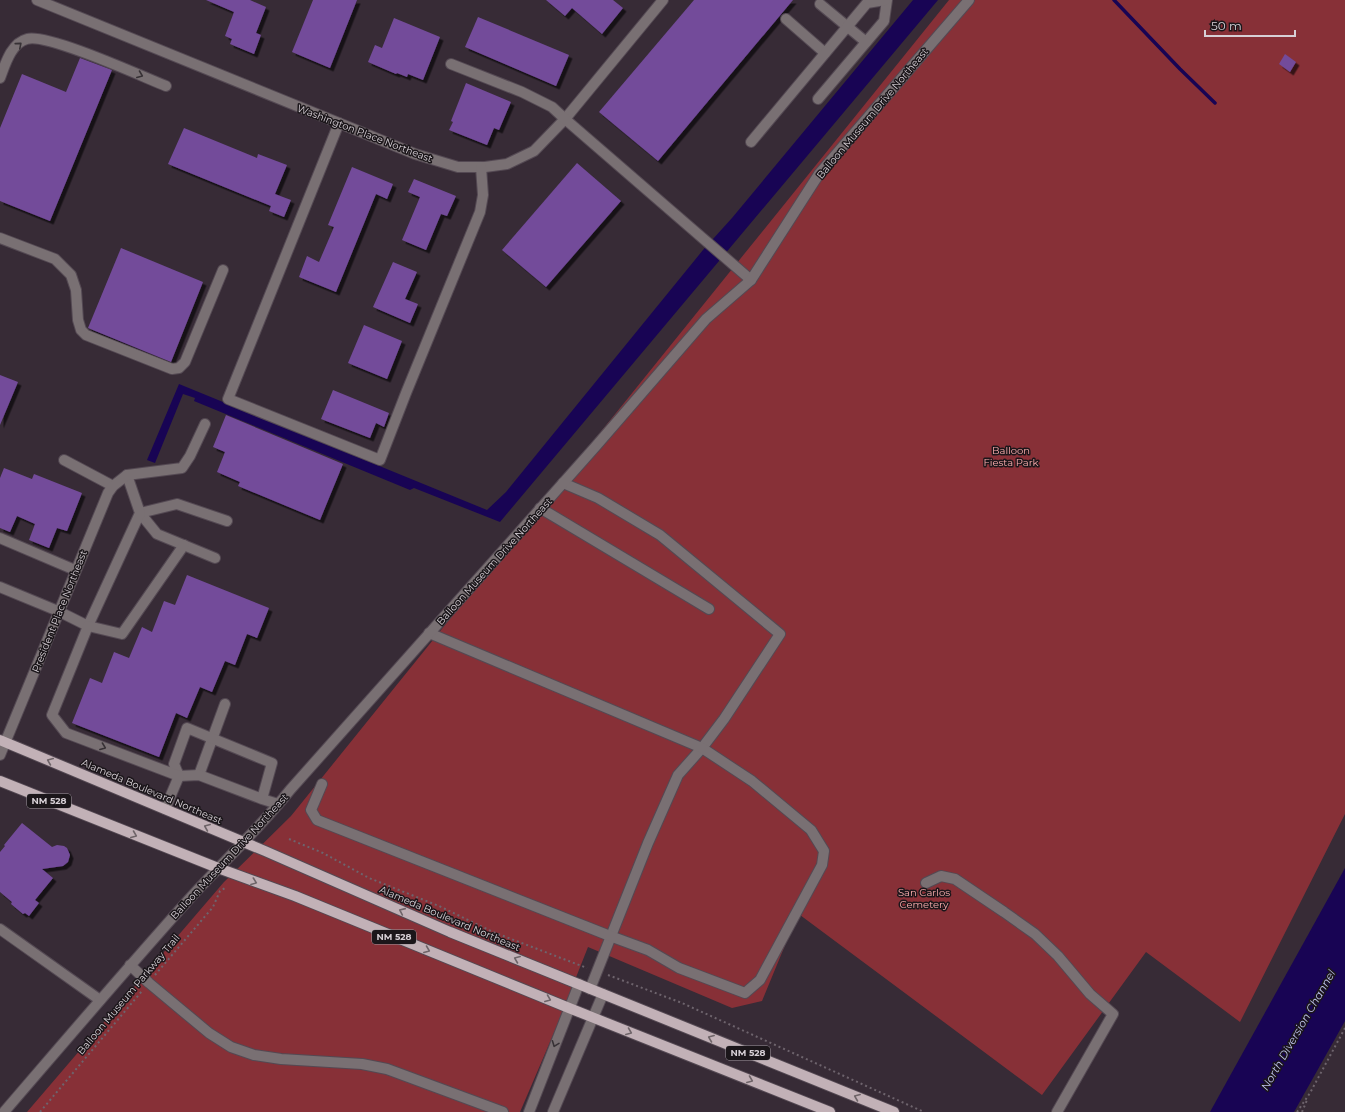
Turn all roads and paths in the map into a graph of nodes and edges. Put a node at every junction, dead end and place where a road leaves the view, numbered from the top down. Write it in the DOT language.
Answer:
graph roads {
  1 [pos="37,0"];
  2 [pos="886,0"];
  3 [pos="969,0"];
  4 [pos="866,1"];
  5 [pos="658,2"];
  6 [pos="820,4"];
  7 [pos="786,19"];
  8 [pos="847,26"];
  9 [pos="866,42"];
  10 [pos="825,53"];
  11 [pos="452,64"];
  12 [pos="0,78"];
  13 [pos="166,86"];
  14 [pos="818,99"];
  15 [pos="564,119"];
  16 [pos="339,123"];
  17 [pos="752,142"];
  18 [pos="481,168"];
  19 [pos="0,238"];
  20 [pos="224,270"];
  21 [pos="751,280"];
  22 [pos="205,424"];
  23 [pos="64,460"];
  24 [pos="127,475"];
  25 [pos="563,482"];
  26 [pos="113,486"];
  27 [pos="540,508"];
  28 [pos="140,513"];
  29 [pos="227,521"];
  30 [pos="0,538"];
  31 [pos="184,545"];
  32 [pos="215,558"];
  33 [pos="75,570"];
  34 [pos="0,587"];
  35 [pos="709,609"];
  36 [pos="58,611"];
  37 [pos="88,626"];
  38 [pos="429,633"];
  39 [pos="225,704"];
  40 [pos="212,738"];
  41 [pos="3,741"];
  42 [pos="702,748"];
  43 [pos="0,755"];
  44 [pos="175,774"];
  45 [pos="199,775"];
  46 [pos="0,781"];
  47 [pos="322,784"];
  48 [pos="262,800"];
  49 [pos="278,804"];
  50 [pos="165,809"];
  51 [pos="243,842"];
  52 [pos="218,868"];
  53 [pos="926,883"];
  54 [pos="227,887"];
  55 [pos="0,929"];
  56 [pos="610,936"];
  57 [pos="130,965"];
  58 [pos="149,983"];
  59 [pos="579,984"];
  60 [pos="590,989"];
  61 [pos="603,994"];
  62 [pos="100,1000"];
  63 [pos="569,1008"];
  64 [pos="593,1017"];
  65 [pos="1345,1028"];
  66 [pos="1310,1093"];
  67 [pos="4,1112"];
  68 [pos="40,1112"];
  69 [pos="503,1112"];
  70 [pos="529,1112"];
  71 [pos="553,1112"];
  72 [pos="830,1112"];
  73 [pos="894,1112"];
  74 [pos="1057,1112"];
  75 [pos="1297,1112"];
  76 [pos="1302,1112"];
  1 -- 16 [label="street, Washington Place Northeast"];
  2 -- 4 [label="street"];
  2 -- 9 [label="street"];
  3 -- 21 [label="street, Balloon Museum Drive Northeast"];
  4 -- 8 [label="street"];
  5 -- 15 [label="street, Washington Place Northeast"];
  6 -- 8 [label="street"];
  7 -- 10 [label="street"];
  8 -- 9 [label="street"];
  8 -- 10 [label="street"];
  9 -- 14 [label="street"];
  10 -- 17 [label="street"];
  11 -- 15 [label="street"];
  12 -- 13 [label="street, one-way"];
  15 -- 18 [label="street, Washington Place Northeast"];
  15 -- 21 [label="street"];
  16 -- 18 [label="street, Washington Place Northeast"];
  16 -- 18 [label="street"];
  19 -- 20 [label="street"];
  21 -- 25 [label="street, Balloon Museum Drive Northeast"];
  22 -- 24 [label="street"];
  23 -- 26 [label="street"];
  24 -- 26 [label="street, President Place Northeast"];
  24 -- 28 [label="street"];
  25 -- 27 [label="street, Balloon Museum Drive Northeast"];
  25 -- 42 [label="street"];
  26 -- 33 [label="street, President Place Northeast"];
  27 -- 35 [label="street"];
  27 -- 38 [label="street, Balloon Museum Drive Northeast"];
  28 -- 29 [label="street"];
  28 -- 31 [label="street"];
  28 -- 37 [label="street"];
  30 -- 33 [label="street"];
  31 -- 32 [label="street"];
  31 -- 37 [label="street"];
  33 -- 36 [label="street, President Place Northeast"];
  34 -- 36 [label="street"];
  36 -- 37 [label="street"];
  36 -- 41 [label="street, President Place Northeast"];
  37 -- 44 [label="street, one-way"];
  38 -- 42 [label="street"];
  38 -- 49 [label="street, Balloon Museum Drive Northeast"];
  39 -- 40 [label="street"];
  40 -- 44 [label="street"];
  40 -- 45 [label="street"];
  40 -- 48 [label="street"];
  41 -- 43 [label="street, President Place Northeast"];
  50 -- 41 [label="main road, Alameda Boulevard Northeast / NM 528, one-way"];
  42 -- 56 [label="street"];
  42 -- 56 [label="street"];
  44 -- 45 [label="street"];
  44 -- 50 [label="street"];
  45 -- 48 [label="street"];
  46 -- 52 [label="main road, NM 528, one-way"];
  47 -- 56 [label="street"];
  48 -- 49 [label="street"];
  49 -- 51 [label="street, Balloon Museum Drive Northeast"];
  51 -- 50 [label="main road, Alameda Boulevard Northeast / NM 528, one-way"];
  51 -- 52 [label="street, Balloon Museum Drive Northeast"];
  59 -- 51 [label="main road, Alameda Boulevard Northeast / NM 528, one-way"];
  52 -- 57 [label="street, Balloon Museum Drive Northeast"];
  52 -- 63 [label="main road, NM 528, one-way"];
  53 -- 74 [label="street"];
  54 -- 58 [label="path, Balloon Museum Parkway Trail"];
  55 -- 62 [label="street"];
  56 -- 60 [label="street"];
  57 -- 58 [label="street"];
  57 -- 62 [label="street, Balloon Museum Drive Northeast"];
  58 -- 68 [label="path, Balloon Museum Parkway Trail"];
  58 -- 69 [label="street"];
  59 -- 60 [label="main road, Alameda Boulevard Northeast / NM 528"];
  59 -- 63 [label="street"];
  60 -- 61 [label="main road, Alameda Boulevard Northeast / NM 528"];
  61 -- 64 [label="street"];
  73 -- 61 [label="main road, Alameda Boulevard Northeast / NM 528, one-way"];
  62 -- 67 [label="street, Balloon Museum Drive Northeast"];
  63 -- 64 [label="main road, NM 528"];
  63 -- 70 [label="street, one-way"];
  64 -- 71 [label="street"];
  64 -- 72 [label="main road, NM 528, one-way"];
  65 -- 66 [label="path"];
  66 -- 75 [label="path"];
  66 -- 76 [label="path"];
}
